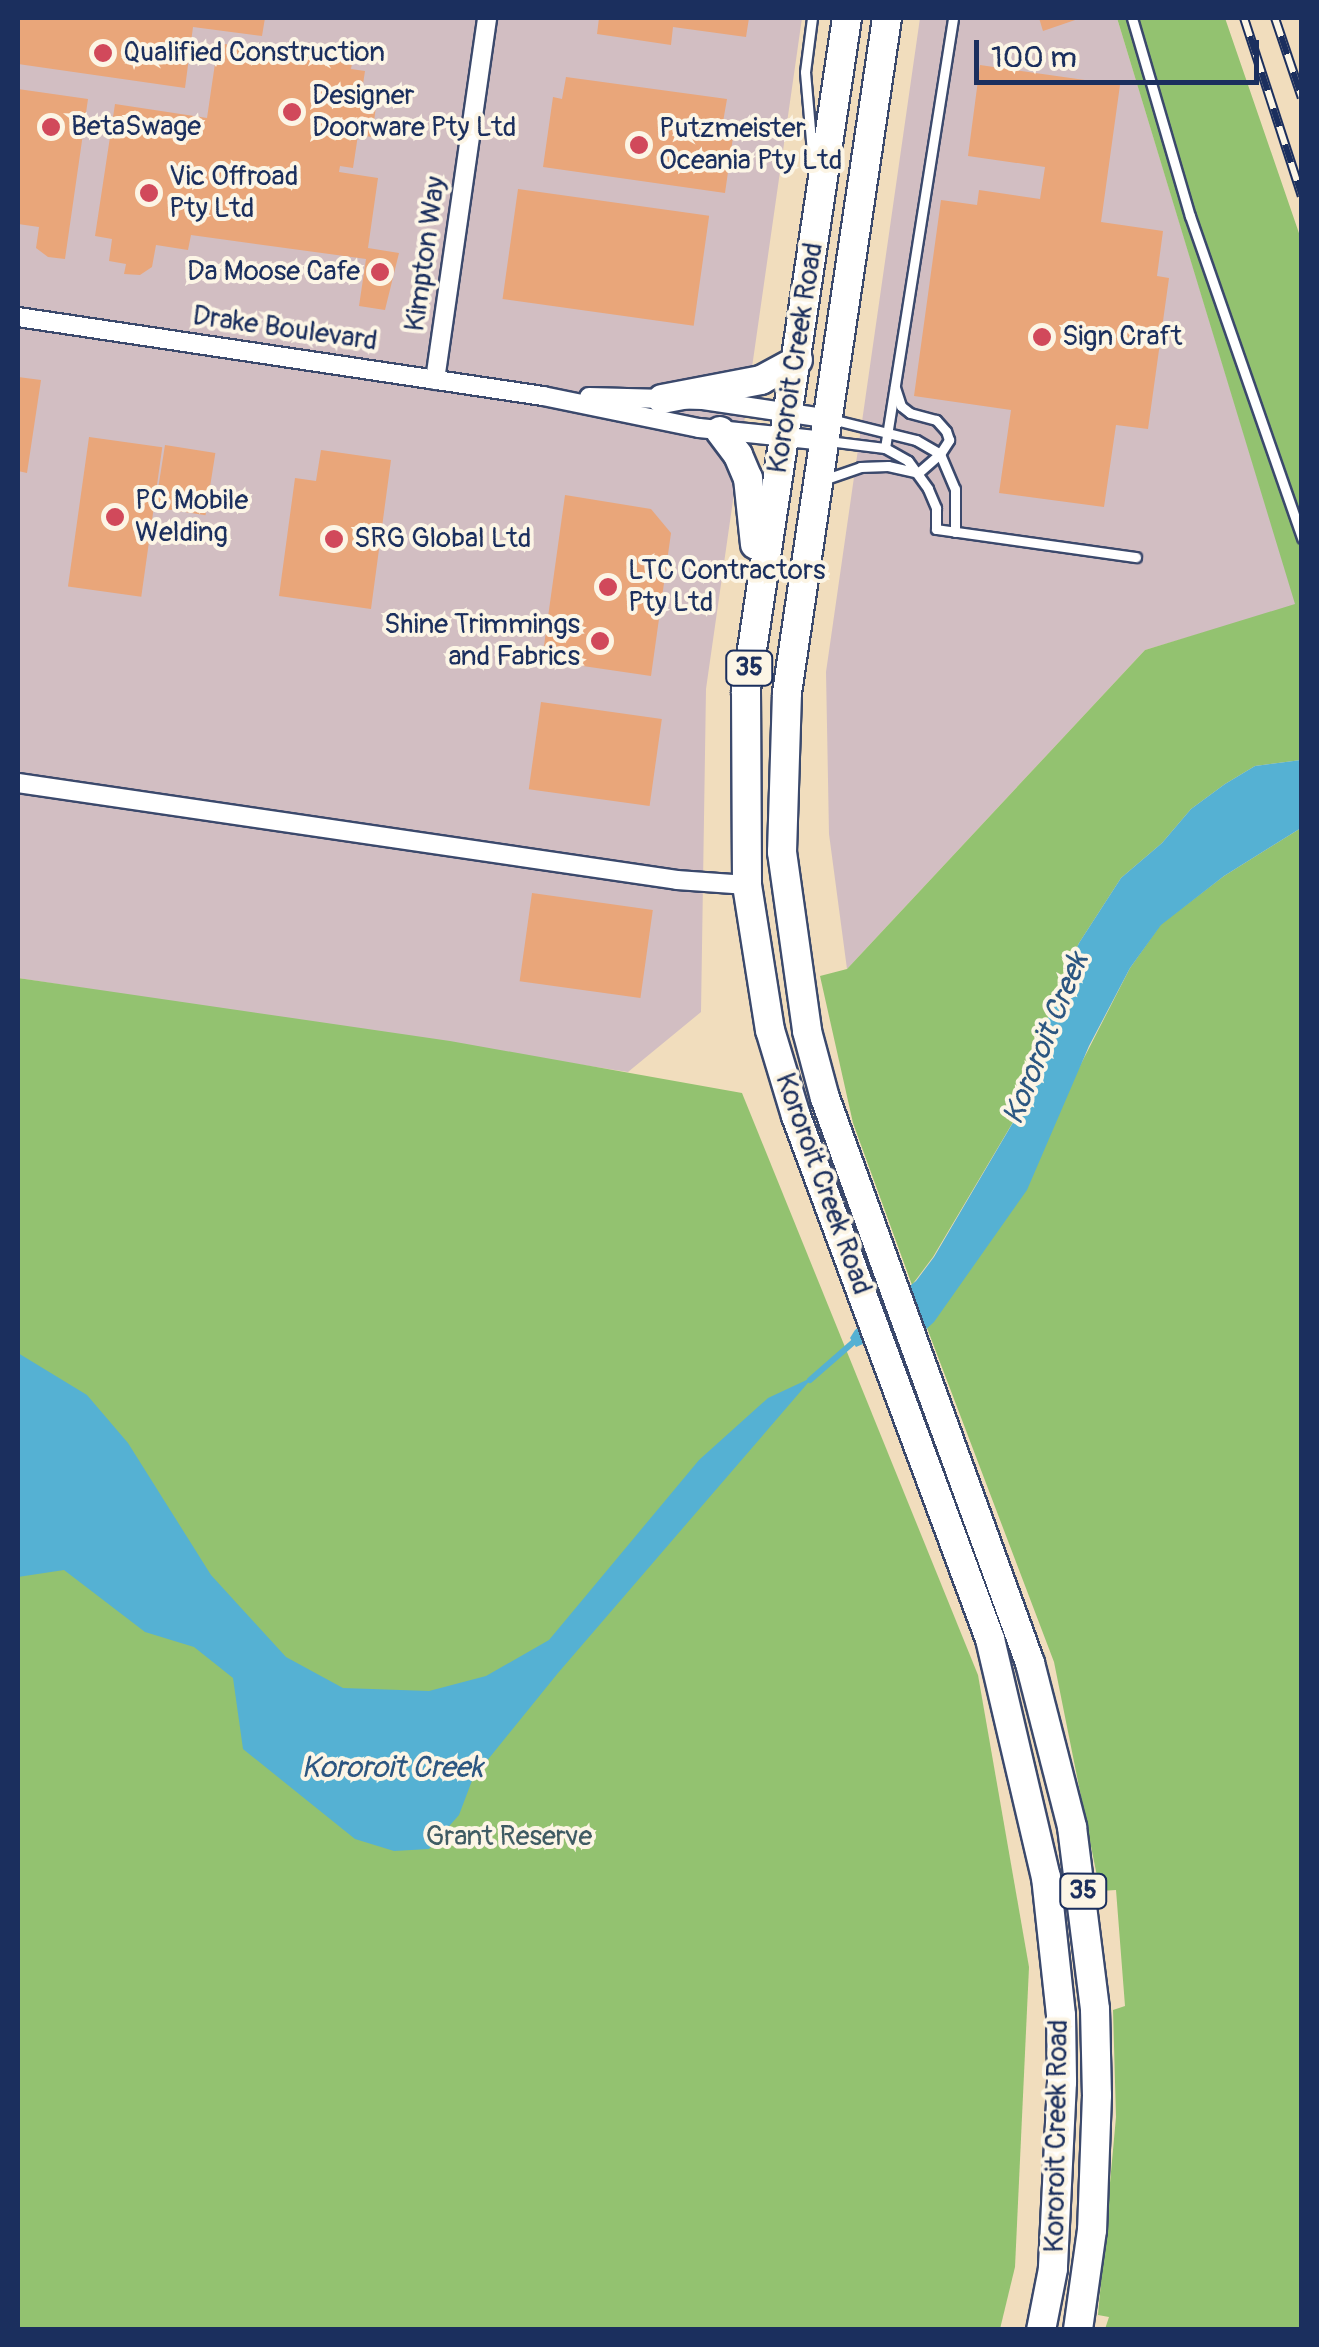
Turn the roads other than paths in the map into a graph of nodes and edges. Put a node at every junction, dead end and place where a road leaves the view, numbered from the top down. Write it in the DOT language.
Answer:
graph roads {
  1 [pos="487,18"];
  2 [pos="812,18"];
  3 [pos="846,18"];
  4 [pos="887,18"];
  5 [pos="953,18"];
  6 [pos="1132,18"];
  7 [pos="820,207"];
  8 [pos="18,317"];
  9 [pos="798,360"];
  10 [pos="436,380"];
  11 [pos="895,386"];
  12 [pos="544,396"];
  13 [pos="662,399"];
  14 [pos="786,427"];
  15 [pos="827,430"];
  16 [pos="720,431"];
  17 [pos="886,431"];
  18 [pos="885,448"];
  19 [pos="940,454"];
  20 [pos="918,473"];
  21 [pos="819,482"];
  22 [pos="955,532"];
  23 [pos="1302,538"];
  24 [pos="1136,557"];
  25 [pos="756,617"];
  26 [pos="18,783"];
  27 [pos="747,885"];
  28 [pos="1041,2330"];
  29 [pos="1078,2330"];
  1 -- 10 [label="street, Kimpton Way"];
  2 -- 7 [label="lane"];
  3 -- 7 [label="main road, Kororoit Creek Road / 35"];
  4 -- 15 [label="main road, Kororoit Creek Road / 35"];
  5 -- 11 [label="lane"];
  6 -- 23 [label="lane"];
  7 -- 9 [label="main road, Kororoit Creek Road / 35"];
  8 -- 10 [label="street, Drake Boulevard"];
  9 -- 13 [label="main road"];
  9 -- 14 [label="main road, Kororoit Creek Road / 35"];
  10 -- 12 [label="street, Drake Boulevard"];
  11 -- 17 [label="lane"];
  11 -- 19 [label="lane"];
  12 -- 13 [label="street, Drake Boulevard"];
  12 -- 16 [label="street, Drake Boulevard"];
  13 -- 14 [label="street, Drake Boulevard"];
  14 -- 15 [label="street, Drake Boulevard"];
  14 -- 15 [label="street, Drake Boulevard"];
  14 -- 16 [label="street, Drake Boulevard"];
  14 -- 25 [label="main road, Kororoit Creek Road / 35"];
  15 -- 17 [label="lane"];
  15 -- 18 [label="lane"];
  15 -- 21 [label="main road, Kororoit Creek Road / 35"];
  16 -- 25 [label="main road"];
  17 -- 18 [label="lane"];
  17 -- 19 [label="lane"];
  18 -- 20 [label="lane"];
  19 -- 20 [label="lane"];
  19 -- 22 [label="lane"];
  20 -- 21 [label="lane"];
  20 -- 22 [label="lane"];
  21 -- 29 [label="main road, Kororoit Creek Road / 35"];
  22 -- 24 [label="lane"];
  25 -- 27 [label="main road, Kororoit Creek Road / 35"];
  26 -- 27 [label="street"];
  27 -- 28 [label="main road, Kororoit Creek Road / 35"];
}
